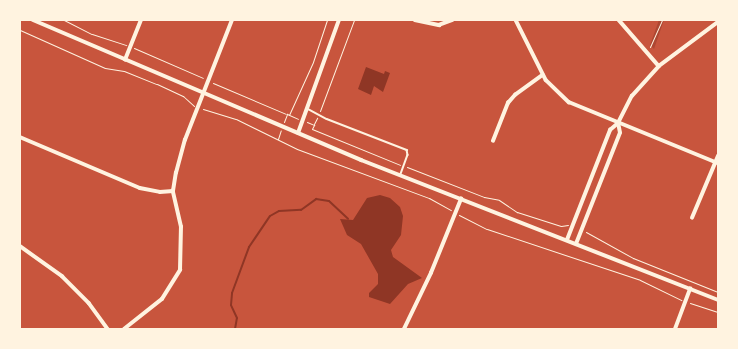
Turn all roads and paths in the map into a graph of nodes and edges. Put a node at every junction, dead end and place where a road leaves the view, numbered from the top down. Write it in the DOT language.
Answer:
graph roads {
  1 [pos="34,20"];
  2 [pos="64,20"];
  3 [pos="141,20"];
  4 [pos="232,20"];
  5 [pos="327,20"];
  6 [pos="339,20"];
  7 [pos="354,20"];
  8 [pos="415,20"];
  9 [pos="452,20"];
  10 [pos="516,20"];
  11 [pos="619,20"];
  12 [pos="662,20"];
  13 [pos="40,21"];
  14 [pos="718,22"];
  15 [pos="20,30"];
  16 [pos="124,44"];
  17 [pos="135,48"];
  18 [pos="647,54"];
  19 [pos="126,60"];
  20 [pos="658,66"];
  21 [pos="543,75"];
  22 [pos="201,78"];
  23 [pos="212,83"];
  24 [pos="204,94"];
  25 [pos="198,108"];
  26 [pos="307,108"];
  27 [pos="318,114"];
  28 [pos="288,115"];
  29 [pos="295,118"];
  30 [pos="284,121"];
  31 [pos="308,122"];
  32 [pos="618,123"];
  33 [pos="314,125"];
  34 [pos="280,133"];
  35 [pos="298,133"];
  36 [pos="20,137"];
  37 [pos="277,139"];
  38 [pos="494,141"];
  39 [pos="718,156"];
  40 [pos="717,162"];
  41 [pos="404,166"];
  42 [pos="401,176"];
  43 [pos="173,191"];
  44 [pos="461,199"];
  45 [pos="455,213"];
  46 [pos="692,218"];
  47 [pos="568,225"];
  48 [pos="586,232"];
  49 [pos="567,240"];
  50 [pos="576,244"];
  51 [pos="20,246"];
  52 [pos="690,289"];
  53 [pos="718,292"];
  54 [pos="718,300"];
  55 [pos="686,302"];
  56 [pos="718,312"];
  57 [pos="108,329"];
  58 [pos="124,329"];
  59 [pos="404,329"];
  60 [pos="675,329"];
  1 -- 13 [label="street"];
  2 -- 16 [label="path"];
  3 -- 19 [label="street"];
  4 -- 24 [label="street"];
  5 -- 28 [label="path"];
  6 -- 26 [label="street"];
  7 -- 27 [label="path"];
  8 -- 9 [label="street"];
  10 -- 21 [label="street"];
  11 -- 18 [label="street"];
  12 -- 18 [label="path"];
  13 -- 19 [label="street"];
  14 -- 20 [label="street"];
  15 -- 25 [label="path"];
  17 -- 22 [label="path"];
  18 -- 20 [label="street"];
  19 -- 24 [label="street"];
  20 -- 32 [label="street"];
  21 -- 32 [label="street"];
  21 -- 38 [label="street"];
  23 -- 28 [label="path"];
  24 -- 25 [label="street"];
  24 -- 35 [label="street"];
  25 -- 37 [label="path"];
  25 -- 43 [label="street"];
  26 -- 27 [label="lane"];
  26 -- 35 [label="street"];
  27 -- 33 [label="path"];
  27 -- 41 [label="lane"];
  28 -- 29 [label="path"];
  28 -- 30 [label="path"];
  31 -- 33 [label="path"];
  32 -- 40 [label="street"];
  32 -- 49 [label="street"];
  32 -- 50 [label="street"];
  33 -- 41 [label="path"];
  34 -- 37 [label="path"];
  35 -- 42 [label="street"];
  36 -- 43 [label="street"];
  37 -- 45 [label="path"];
  39 -- 40 [label="street"];
  40 -- 46 [label="street"];
  41 -- 42 [label="lane"];
  41 -- 47 [label="path"];
  42 -- 44 [label="street"];
  43 -- 58 [label="street"];
  44 -- 45 [label="street"];
  44 -- 49 [label="street"];
  45 -- 55 [label="path"];
  45 -- 59 [label="street"];
  48 -- 53 [label="path"];
  49 -- 50 [label="street"];
  50 -- 52 [label="street"];
  51 -- 57 [label="street"];
  52 -- 54 [label="street"];
  52 -- 55 [label="street"];
  55 -- 56 [label="path"];
  55 -- 60 [label="street"];
}
